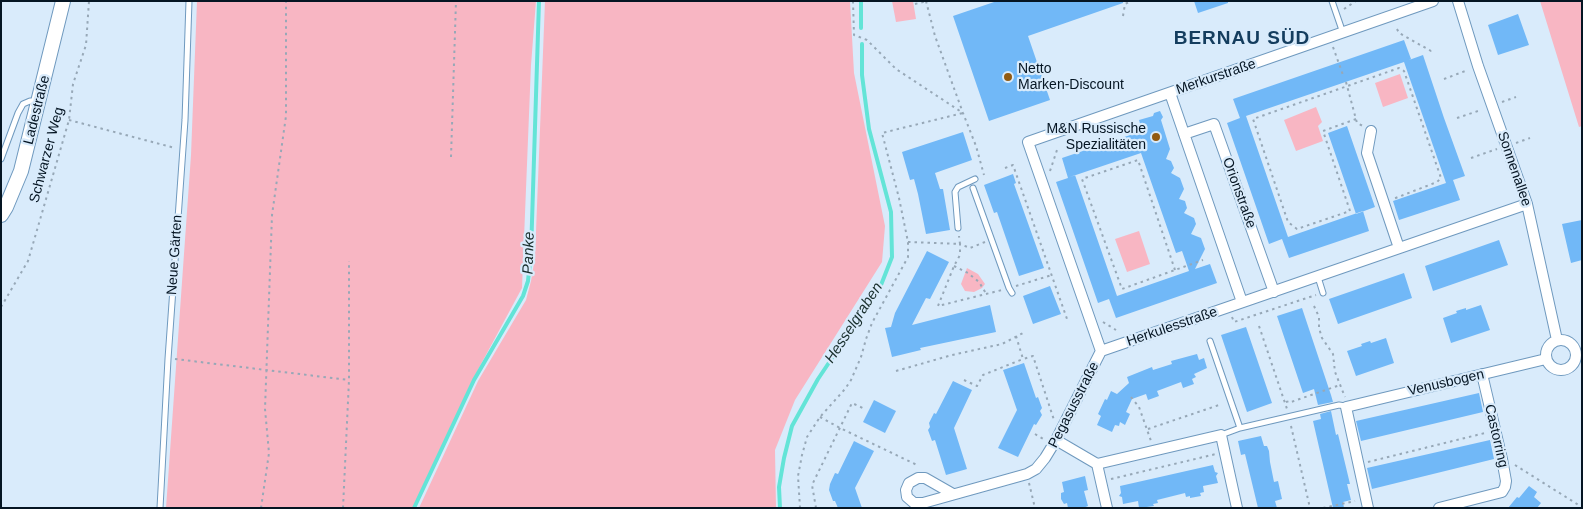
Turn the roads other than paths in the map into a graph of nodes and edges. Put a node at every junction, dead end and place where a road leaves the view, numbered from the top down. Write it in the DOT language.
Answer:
graph roads {
  1 [pos="63,1"];
  2 [pos="189,1"];
  3 [pos="1332,1"];
  4 [pos="1433,1"];
  5 [pos="1458,1"];
  6 [pos="1343,33"];
  7 [pos="1170,93"];
  8 [pos="40,101"];
  9 [pos="1371,131"];
  10 [pos="1184,134"];
  11 [pos="1028,142"];
  12 [pos="1,159"];
  13 [pos="975,179"];
  14 [pos="973,188"];
  15 [pos="1527,204"];
  16 [pos="1,214"];
  17 [pos="958,228"];
  18 [pos="1399,248"];
  19 [pos="1318,277"];
  20 [pos="1010,291"];
  21 [pos="1274,292"];
  22 [pos="1323,293"];
  23 [pos="1242,302"];
  24 [pos="1557,340"];
  25 [pos="1210,341"];
  26 [pos="1101,352"];
  27 [pos="1579,352"];
  28 [pos="1546,360"];
  29 [pos="1482,374"];
  30 [pos="1346,407"];
  31 [pos="1240,428"];
  32 [pos="1221,435"];
  33 [pos="1056,440"];
  34 [pos="1097,464"];
  35 [pos="953,494"];
  36 [pos="1367,503"];
  37 [pos="160,508"];
  38 [pos="1107,508"];
  39 [pos="1237,508"];
  40 [pos="1439,508"];
  1 -- 8 [label="street, Ladestraße"];
  2 -- 37 [label="lane, Neue Gärten"];
  3 -- 6 [label="lane"];
  4 -- 6 [label="street, Merkurstraße"];
  5 -- 15 [label="street, Sonnenallee"];
  6 -- 7 [label="street, Merkurstraße"];
  7 -- 10 [label="street"];
  7 -- 11 [label="street, Merkurstraße"];
  8 -- 12 [label="lane"];
  8 -- 16 [label="street, Ladestraße"];
  9 -- 18 [label="street"];
  10 -- 21 [label="street, Orionstraße"];
  10 -- 23 [label="street"];
  11 -- 26 [label="street, Pegasusstraße"];
  13 -- 17 [label="lane"];
  14 -- 20 [label="lane"];
  15 -- 18 [label="street, Herkulesstraße"];
  15 -- 24 [label="street, Sonnenallee"];
  18 -- 19 [label="street, Herkulesstraße"];
  19 -- 21 [label="street, Herkulesstraße"];
  19 -- 22 [label="lane"];
  21 -- 23 [label="street, Herkulesstraße"];
  23 -- 26 [label="street, Herkulesstraße"];
  24 -- 27 [label="street"];
  24 -- 28 [label="street"];
  25 -- 31 [label="lane"];
  26 -- 33 [label="street, Pegasusstraße"];
  27 -- 28 [label="street"];
  28 -- 29 [label="street, Venusbogen"];
  29 -- 30 [label="street, Venusbogen"];
  29 -- 40 [label="street, Castorring"];
  30 -- 31 [label="lane"];
  30 -- 36 [label="street"];
  31 -- 32 [label="lane"];
  32 -- 34 [label="street"];
  32 -- 39 [label="street"];
  33 -- 34 [label="street"];
  33 -- 35 [label="street, Pegasusstraße"];
  34 -- 38 [label="street"];
}
